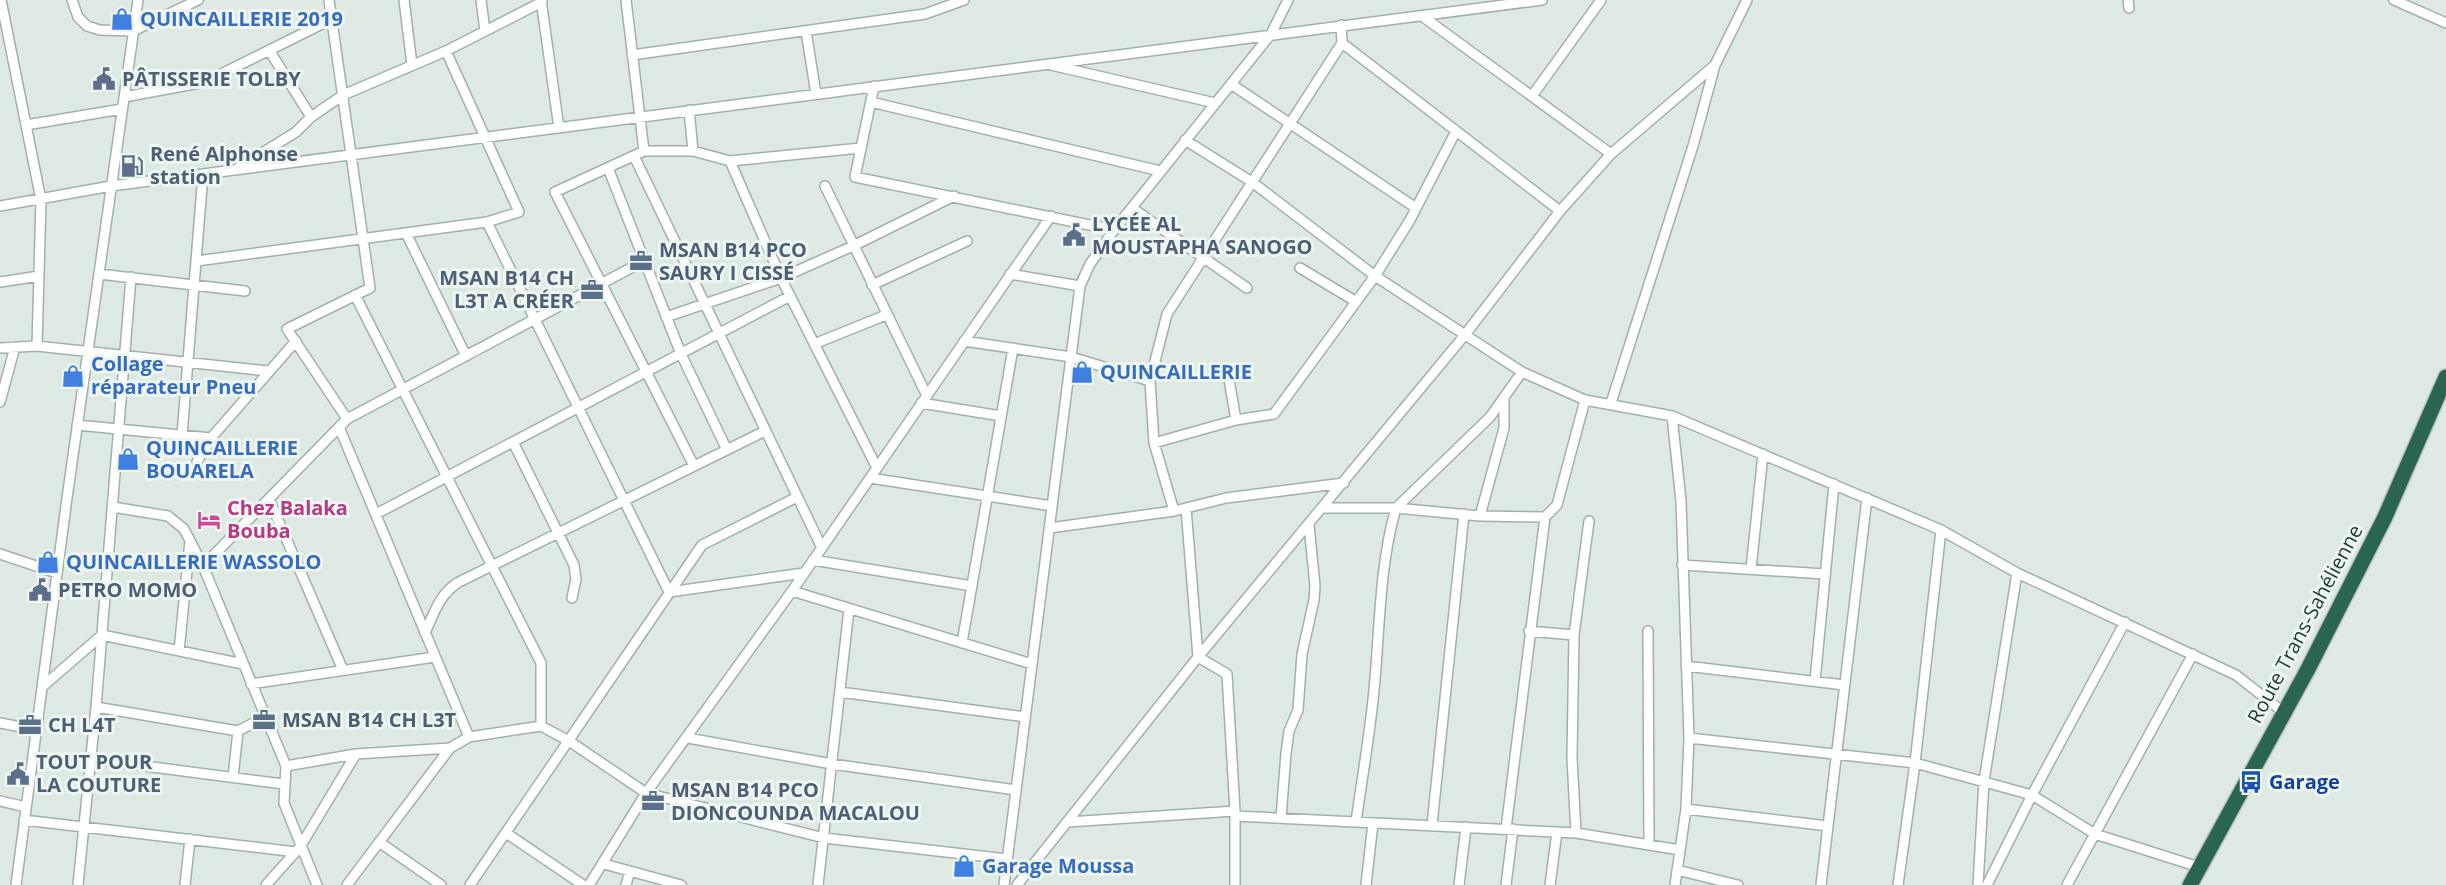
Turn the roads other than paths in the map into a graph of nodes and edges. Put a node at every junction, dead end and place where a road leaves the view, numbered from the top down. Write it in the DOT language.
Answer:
graph roads {
  1 [pos="2,0"];
  2 [pos="72,0"];
  3 [pos="138,0"];
  4 [pos="198,0"];
  5 [pos="329,0"];
  6 [pos="404,0"];
  7 [pos="481,0"];
  8 [pos="626,0"];
  9 [pos="964,0"];
  10 [pos="1288,0"];
  11 [pos="1542,0"];
  12 [pos="1601,0"];
  13 [pos="1747,0"];
  14 [pos="2394,0"];
  15 [pos="2419,0"];
  16 [pos="542,1"];
  17 [pos="2421,11"];
  18 [pos="1422,16"];
  19 [pos="332,19"];
  20 [pos="2446,23"];
  21 [pos="1341,26"];
  22 [pos="133,31"];
  23 [pos="485,31"];
  24 [pos="806,31"];
  25 [pos="1271,34"];
  26 [pos="1342,43"];
  27 [pos="269,50"];
  28 [pos="446,51"];
  29 [pos="633,55"];
  30 [pos="1045,64"];
  31 [pos="412,65"];
  32 [pos="1715,65"];
  33 [pos="1231,84"];
  34 [pos="874,86"];
  35 [pos="816,94"];
  36 [pos="343,95"];
  37 [pos="1532,96"];
  38 [pos="124,97"];
  39 [pos="871,102"];
  40 [pos="1215,104"];
  41 [pos="122,110"];
  42 [pos="689,110"];
  43 [pos="311,117"];
  44 [pos="640,117"];
  45 [pos="1290,123"];
  46 [pos="26,125"];
  47 [pos="559,128"];
  48 [pos="1456,131"];
  49 [pos="486,137"];
  50 [pos="1185,140"];
  51 [pos="861,148"];
  52 [pos="645,151"];
  53 [pos="693,151"];
  54 [pos="1611,154"];
  55 [pos="351,155"];
  56 [pos="634,156"];
  57 [pos="730,161"];
  58 [pos="608,168"];
  59 [pos="234,170"];
  60 [pos="1160,171"];
  61 [pos="203,174"];
  62 [pos="1252,182"];
  63 [pos="111,186"];
  64 [pos="825,186"];
  65 [pos="954,196"];
  66 [pos="40,200"];
  67 [pos="0,206"];
  68 [pos="1132,208"];
  69 [pos="1416,208"];
  70 [pos="1560,211"];
  71 [pos="1051,216"];
  72 [pos="487,222"];
  73 [pos="1114,230"];
  74 [pos="406,233"];
  75 [pos="363,239"];
  76 [pos="967,241"];
  77 [pos="853,246"];
  78 [pos="1203,258"];
  79 [pos="196,261"];
  80 [pos="644,261"];
  81 [pos="1300,268"];
  82 [pos="99,274"];
  83 [pos="1010,274"];
  84 [pos="39,276"];
  85 [pos="1375,276"];
  86 [pos="131,277"];
  87 [pos="782,278"];
  88 [pos="0,282"];
  89 [pos="195,284"];
  90 [pos="601,284"];
  91 [pos="872,285"];
  92 [pos="1080,286"];
  93 [pos="1247,288"];
  94 [pos="245,291"];
  95 [pos="356,295"];
  96 [pos="790,296"];
  97 [pos="1355,301"];
  98 [pos="704,303"];
  99 [pos="886,315"];
  100 [pos="666,317"];
  101 [pos="535,319"];
  102 [pos="719,334"];
  103 [pos="1464,336"];
  104 [pos="296,341"];
  105 [pos="964,341"];
  106 [pos="814,344"];
  107 [pos="37,346"];
  108 [pos="15,347"];
  109 [pos="0,348"];
  110 [pos="1013,348"];
  111 [pos="87,354"];
  112 [pos="681,354"];
  113 [pos="466,356"];
  114 [pos="1071,357"];
  115 [pos="125,358"];
  116 [pos="188,363"];
  117 [pos="1227,368"];
  118 [pos="268,372"];
  119 [pos="646,372"];
  120 [pos="1522,372"];
  121 [pos="2446,377"];
  122 [pos="1150,381"];
  123 [pos="403,390"];
  124 [pos="1504,397"];
  125 [pos="924,399"];
  126 [pos="1585,400"];
  127 [pos="0,402"];
  128 [pos="1611,403"];
  129 [pos="578,408"];
  130 [pos="1001,416"];
  131 [pos="1671,416"];
  132 [pos="347,419"];
  133 [pos="1236,420"];
  134 [pos="77,425"];
  135 [pos="339,427"];
  136 [pos="119,429"];
  137 [pos="765,431"];
  138 [pos="182,435"];
  139 [pos="211,438"];
  140 [pos="513,442"];
  141 [pos="1154,443"];
  142 [pos="726,450"];
  143 [pos="1763,454"];
  144 [pos="197,462"];
  145 [pos="694,466"];
  146 [pos="877,468"];
  147 [pos="447,477"];
  148 [pos="870,478"];
  149 [pos="1344,483"];
  150 [pos="1834,484"];
  151 [pos="988,495"];
  152 [pos="797,497"];
  153 [pos="1868,498"];
  154 [pos="269,499"];
  155 [pos="624,500"];
  156 [pos="1052,506"];
  157 [pos="112,507"];
  158 [pos="1186,508"];
  159 [pos="1323,508"];
  160 [pos="1396,508"];
  161 [pos="1174,511"];
  162 [pos="376,514"];
  163 [pos="1464,514"];
  164 [pos="1480,516"];
  165 [pos="1545,517"];
  166 [pos="1589,521"];
  167 [pos="1309,525"];
  168 [pos="1049,528"];
  169 [pos="1941,530"];
  170 [pos="558,532"];
  171 [pos="190,541"];
  172 [pos="822,548"];
  173 [pos="0,554"];
  174 [pos="813,560"];
  175 [pos="492,565"];
  176 [pos="1682,565"];
  177 [pos="203,566"];
  178 [pos="1751,570"];
  179 [pos="57,573"];
  180 [pos="804,573"];
  181 [pos="2016,573"];
  182 [pos="1825,574"];
  183 [pos="972,586"];
  184 [pos="792,591"];
  185 [pos="669,592"];
  186 [pos="572,598"];
  187 [pos="849,609"];
  188 [pos="2125,622"];
  189 [pos="1529,631"];
  190 [pos="1648,631"];
  191 [pos="425,633"];
  192 [pos="102,635"];
  193 [pos="1574,635"];
  194 [pos="962,643"];
  195 [pos="179,651"];
  196 [pos="2193,654"];
  197 [pos="435,657"];
  198 [pos="1198,657"];
  199 [pos="243,664"];
  200 [pos="1032,664"];
  201 [pos="1686,666"];
  202 [pos="343,670"];
  203 [pos="1815,681"];
  204 [pos="251,684"];
  205 [pos="1844,685"];
  206 [pos="42,687"];
  207 [pos="840,693"];
  208 [pos="96,708"];
  209 [pos="2283,712"];
  210 [pos="265,717"];
  211 [pos="1025,717"];
  212 [pos="0,723"];
  213 [pos="541,726"];
  214 [pos="36,730"];
  215 [pos="238,731"];
  216 [pos="469,737"];
  217 [pos="688,738"];
  218 [pos="1689,738"];
  219 [pos="569,741"];
  220 [pos="450,748"];
  221 [pos="1837,753"];
  222 [pos="356,754"];
  223 [pos="91,759"];
  224 [pos="1915,763"];
  225 [pos="832,764"];
  226 [pos="286,766"];
  227 [pos="233,777"];
  228 [pos="1984,781"];
  229 [pos="283,784"];
  230 [pos="1016,790"];
  231 [pos="646,794"];
  232 [pos="2032,795"];
  233 [pos="0,801"];
  234 [pos="26,807"];
  235 [pos="1686,809"];
  236 [pos="1235,813"];
  237 [pos="1281,818"];
  238 [pos="24,820"];
  239 [pos="1068,822"];
  240 [pos="1356,822"];
  241 [pos="1373,823"];
  242 [pos="1432,825"];
  243 [pos="1828,826"];
  244 [pos="84,827"];
  245 [pos="1466,827"];
  246 [pos="1510,829"];
  247 [pos="1557,832"];
  248 [pos="506,833"];
  249 [pos="1576,833"];
  250 [pos="2095,834"];
  251 [pos="824,838"];
  252 [pos="190,839"];
  253 [pos="379,842"];
  254 [pos="1649,845"];
  255 [pos="298,849"];
  256 [pos="1680,850"];
  257 [pos="1007,859"];
  258 [pos="604,864"];
  259 [pos="2199,867"];
  260 [pos="1677,870"];
  261 [pos="630,871"];
  262 [pos="16,885"];
  263 [pos="78,885"];
  264 [pos="185,885"];
  265 [pos="266,885"];
  266 [pos="317,885"];
  267 [pos="347,885"];
  268 [pos="441,885"];
  269 [pos="470,885"];
  270 [pos="583,885"];
  271 [pos="590,885"];
  272 [pos="626,885"];
  273 [pos="681,885"];
  274 [pos="818,885"];
  275 [pos="1004,885"];
  276 [pos="1017,885"];
  277 [pos="1235,885"];
  278 [pos="1366,885"];
  279 [pos="1459,885"];
  280 [pos="1506,885"];
  281 [pos="1550,885"];
  282 [pos="1675,885"];
  283 [pos="1738,885"];
  284 [pos="1821,885"];
  285 [pos="1898,885"];
  286 [pos="1978,885"];
  287 [pos="1987,885"];
  288 [pos="2067,885"];
  289 [pos="2190,885"];
  1 -- 46 [label="street"];
  2 -- 22 [label="street"];
  3 -- 22 [label="street"];
  4 -- 22 [label="street"];
  5 -- 19 [label="street"];
  6 -- 31 [label="street"];
  7 -- 23 [label="street"];
  8 -- 29 [label="street"];
  9 -- 24 [label="street"];
  10 -- 25 [label="street"];
  11 -- 18 [label="street"];
  12 -- 37 [label="street"];
  13 -- 32 [label="street"];
  14 -- 17 [label="street"];
  15 -- 17 [label="street"];
  16 -- 23 [label="street"];
  16 -- 47 [label="street"];
  17 -- 20 [label="street"];
  18 -- 21 [label="street"];
  18 -- 37 [label="street"];
  19 -- 27 [label="street"];
  19 -- 36 [label="street"];
  21 -- 25 [label="street"];
  21 -- 26 [label="street"];
  22 -- 38 [label="street"];
  23 -- 28 [label="street"];
  24 -- 29 [label="street"];
  24 -- 35 [label="street"];
  25 -- 30 [label="street"];
  25 -- 33 [label="street"];
  26 -- 45 [label="street"];
  26 -- 48 [label="street"];
  27 -- 38 [label="street"];
  27 -- 43 [label="street"];
  28 -- 31 [label="street"];
  28 -- 49 [label="street"];
  29 -- 44 [label="street"];
  30 -- 34 [label="street"];
  30 -- 40 [label="street"];
  31 -- 36 [label="street"];
  32 -- 54 [label="street"];
  32 -- 128 [label="street"];
  33 -- 40 [label="street"];
  33 -- 45 [label="street"];
  34 -- 35 [label="street"];
  34 -- 39 [label="street"];
  35 -- 42 [label="street"];
  36 -- 43 [label="street"];
  36 -- 55 [label="street"];
  37 -- 54 [label="street"];
  38 -- 41 [label="street"];
  39 -- 51 [label="street"];
  39 -- 60 [label="street"];
  40 -- 50 [label="street"];
  41 -- 46 [label="street"];
  41 -- 63 [label="street"];
  42 -- 44 [label="street"];
  42 -- 53 [label="street"];
  43 -- 59 [label="street"];
  44 -- 47 [label="street"];
  44 -- 52 [label="street"];
  45 -- 62 [label="street"];
  45 -- 69 [label="street"];
  46 -- 66 [label="street"];
  47 -- 49 [label="street"];
  48 -- 69 [label="street"];
  48 -- 70 [label="street"];
  49 -- 55 [label="street"];
  49 -- 72 [label="street"];
  50 -- 60 [label="street"];
  50 -- 62 [label="street"];
  51 -- 57 [label="street"];
  51 -- 65 [label="street"];
  52 -- 53 [label="street"];
  52 -- 56 [label="street"];
  53 -- 57 [label="street"];
  54 -- 70 [label="street"];
  55 -- 59 [label="street"];
  55 -- 75 [label="street"];
  56 -- 58 [label="street"];
  56 -- 98 [label="street"];
  57 -- 87 [label="street"];
  58 -- 80 [label="street"];
  58 -- 90 [label="street"];
  59 -- 61 [label="street"];
  60 -- 68 [label="street"];
  61 -- 63 [label="street"];
  61 -- 79 [label="street"];
  62 -- 78 [label="street"];
  62 -- 85 [label="street"];
  63 -- 66 [label="street"];
  63 -- 82 [label="street"];
  64 -- 77 [label="street"];
  65 -- 71 [label="street"];
  65 -- 77 [label="street"];
  66 -- 67 [label="street"];
  66 -- 84 [label="street"];
  68 -- 73 [label="street"];
  68 -- 78 [label="street"];
  69 -- 85 [label="street"];
  70 -- 103 [label="street"];
  71 -- 73 [label="street"];
  71 -- 83 [label="street"];
  72 -- 74 [label="street"];
  72 -- 101 [label="street"];
  73 -- 92 [label="street"];
  74 -- 75 [label="street"];
  74 -- 113 [label="street"];
  75 -- 79 [label="street"];
  75 -- 95 [label="street"];
  76 -- 91 [label="street"];
  77 -- 87 [label="street"];
  77 -- 91 [label="street"];
  78 -- 93 [label="street"];
  78 -- 122 [label="street"];
  79 -- 89 [label="street"];
  80 -- 90 [label="street"];
  80 -- 100 [label="street"];
  81 -- 97 [label="street"];
  82 -- 86 [label="street"];
  82 -- 111 [label="street"];
  83 -- 92 [label="street"];
  83 -- 105 [label="street"];
  84 -- 88 [label="street"];
  84 -- 107 [label="street"];
  85 -- 97 [label="street"];
  85 -- 103 [label="street"];
  86 -- 89 [label="street"];
  86 -- 115 [label="street"];
  87 -- 96 [label="street"];
  87 -- 98 [label="street"];
  89 -- 94 [label="street"];
  89 -- 116 [label="street"];
  90 -- 101 [label="street"];
  90 -- 119 [label="street"];
  91 -- 99 [label="street"];
  92 -- 114 [label="street"];
  95 -- 104 [label="street"];
  95 -- 123 [label="street"];
  96 -- 102 [label="street"];
  96 -- 106 [label="street"];
  97 -- 133 [label="street"];
  98 -- 100 [label="street"];
  98 -- 102 [label="street"];
  99 -- 106 [label="street"];
  99 -- 125 [label="street"];
  100 -- 112 [label="street"];
  101 -- 113 [label="street"];
  101 -- 129 [label="street"];
  102 -- 112 [label="street"];
  102 -- 137 [label="street"];
  103 -- 120 [label="street"];
  103 -- 149 [label="street"];
  104 -- 118 [label="street"];
  104 -- 132 [label="street"];
  105 -- 110 [label="street"];
  105 -- 125 [label="street"];
  106 -- 146 [label="street"];
  107 -- 108 [label="street"];
  107 -- 111 [label="street"];
  108 -- 109 [label="street"];
  108 -- 127 [label="street"];
  110 -- 114 [label="street"];
  110 -- 130 [label="street"];
  111 -- 115 [label="street"];
  111 -- 134 [label="street"];
  112 -- 119 [label="street"];
  112 -- 142 [label="street"];
  113 -- 123 [label="street"];
  114 -- 122 [label="street"];
  114 -- 156 [label="street"];
  115 -- 116 [label="street"];
  115 -- 136 [label="street"];
  116 -- 118 [label="street"];
  116 -- 138 [label="street"];
  117 -- 133 [label="street"];
  118 -- 139 [label="street"];
  119 -- 129 [label="street"];
  119 -- 145 [label="street"];
  120 -- 124 [label="street"];
  120 -- 126 [label="street"];
  121 -- 209 [label="highway, Route Trans-Sahélienne"];
  122 -- 141 [label="street"];
  123 -- 132 [label="street"];
  123 -- 147 [label="street"];
  124 -- 160 [label="street"];
  124 -- 164 [label="street"];
  125 -- 130 [label="street"];
  125 -- 146 [label="street"];
  126 -- 128 [label="street"];
  126 -- 165 [label="street"];
  128 -- 131 [label="street"];
  129 -- 140 [label="street"];
  129 -- 155 [label="street"];
  130 -- 151 [label="street"];
  131 -- 143 [label="street"];
  131 -- 176 [label="street"];
  132 -- 135 [label="street"];
  133 -- 141 [label="street"];
  134 -- 136 [label="street"];
  134 -- 179 [label="street"];
  135 -- 154 [label="street"];
  135 -- 162 [label="street"];
  136 -- 138 [label="street"];
  136 -- 157 [label="street"];
  137 -- 142 [label="street"];
  137 -- 152 [label="street"];
  138 -- 139 [label="street"];
  139 -- 144 [label="street"];
  140 -- 147 [label="street"];
  140 -- 170 [label="street"];
  141 -- 161 [label="street"];
  142 -- 145 [label="street"];
  143 -- 150 [label="street"];
  143 -- 178 [label="street"];
  145 -- 155 [label="street"];
  146 -- 148 [label="street"];
  147 -- 162 [label="street"];
  147 -- 175 [label="street"];
  148 -- 151 [label="street"];
  148 -- 172 [label="street"];
  149 -- 158 [label="street"];
  149 -- 159 [label="street"];
  150 -- 153 [label="street"];
  150 -- 182 [label="street"];
  151 -- 156 [label="street"];
  151 -- 183 [label="street"];
  152 -- 172 [label="street"];
  152 -- 185 [label="street"];
  153 -- 169 [label="street"];
  153 -- 205 [label="street"];
  154 -- 177 [label="street"];
  154 -- 202 [label="street"];
  155 -- 170 [label="street"];
  155 -- 185 [label="street"];
  156 -- 168 [label="street"];
  157 -- 171 [label="street"];
  157 -- 192 [label="street"];
  158 -- 161 [label="street"];
  158 -- 198 [label="street"];
  159 -- 160 [label="street"];
  159 -- 167 [label="street"];
  160 -- 163 [label="street"];
  160 -- 240 [label="street"];
  161 -- 168 [label="street"];
  162 -- 191 [label="street"];
  163 -- 164 [label="street"];
  163 -- 242 [label="street"];
  164 -- 165 [label="street"];
  165 -- 189 [label="street"];
  166 -- 193 [label="street"];
  167 -- 198 [label="street"];
  167 -- 237 [label="street"];
  168 -- 200 [label="street"];
  169 -- 181 [label="street"];
  169 -- 224 [label="street"];
  170 -- 175 [label="street"];
  170 -- 186 [label="street"];
  171 -- 177 [label="street"];
  171 -- 195 [label="street"];
  172 -- 174 [label="street"];
  173 -- 179 [label="street"];
  174 -- 180 [label="street"];
  174 -- 183 [label="street"];
  175 -- 191 [label="street"];
  175 -- 213 [label="street"];
  176 -- 178 [label="street"];
  176 -- 201 [label="street"];
  177 -- 199 [label="street"];
  178 -- 182 [label="street"];
  179 -- 206 [label="street"];
  180 -- 184 [label="street"];
  180 -- 185 [label="street"];
  181 -- 188 [label="street"];
  181 -- 228 [label="street"];
  182 -- 203 [label="street"];
  183 -- 194 [label="street"];
  184 -- 187 [label="street"];
  184 -- 217 [label="street"];
  185 -- 219 [label="street"];
  187 -- 194 [label="street"];
  187 -- 207 [label="street"];
  188 -- 196 [label="street"];
  188 -- 232 [label="street"];
  189 -- 193 [label="street"];
  189 -- 246 [label="street"];
  190 -- 254 [label="street"];
  191 -- 197 [label="street"];
  192 -- 195 [label="street"];
  192 -- 206 [label="street"];
  192 -- 208 [label="street"];
  193 -- 249 [label="street"];
  194 -- 200 [label="street"];
  195 -- 199 [label="street"];
  196 -- 209 [label="street"];
  196 -- 250 [label="street"];
  197 -- 202 [label="street"];
  197 -- 216 [label="street"];
  198 -- 236 [label="street"];
  198 -- 239 [label="street"];
  199 -- 204 [label="street"];
  200 -- 211 [label="street"];
  201 -- 203 [label="street"];
  201 -- 218 [label="street"];
  202 -- 204 [label="street"];
  203 -- 205 [label="street"];
  204 -- 210 [label="street"];
  205 -- 221 [label="street"];
  206 -- 214 [label="street"];
  207 -- 211 [label="street"];
  207 -- 225 [label="street"];
  208 -- 215 [label="street"];
  208 -- 223 [label="street"];
  209 -- 259 [label="highway, Route Trans-Sahélienne"];
  210 -- 215 [label="street"];
  210 -- 226 [label="street"];
  211 -- 230 [label="street"];
  212 -- 214 [label="street"];
  213 -- 216 [label="street"];
  213 -- 219 [label="street"];
  214 -- 234 [label="street"];
  215 -- 227 [label="street"];
  216 -- 220 [label="street"];
  217 -- 225 [label="street"];
  217 -- 231 [label="street"];
  218 -- 221 [label="street"];
  218 -- 235 [label="street"];
  219 -- 231 [label="street"];
  219 -- 248 [label="street"];
  220 -- 222 [label="street"];
  220 -- 253 [label="street"];
  221 -- 224 [label="street"];
  221 -- 243 [label="street"];
  222 -- 226 [label="street"];
  222 -- 255 [label="street"];
  223 -- 227 [label="street"];
  223 -- 244 [label="street"];
  224 -- 228 [label="street"];
  224 -- 285 [label="street"];
  225 -- 230 [label="street"];
  225 -- 251 [label="street"];
  226 -- 229 [label="street"];
  227 -- 229 [label="street"];
  228 -- 232 [label="street"];
  228 -- 286 [label="street"];
  229 -- 255 [label="street"];
  230 -- 257 [label="street"];
  231 -- 251 [label="street"];
  231 -- 258 [label="street"];
  232 -- 250 [label="street"];
  232 -- 287 [label="street"];
  233 -- 234 [label="street"];
  234 -- 238 [label="street"];
  235 -- 243 [label="street"];
  235 -- 256 [label="street"];
  236 -- 237 [label="street"];
  236 -- 239 [label="street"];
  236 -- 277 [label="street"];
  237 -- 240 [label="street"];
  238 -- 244 [label="street"];
  238 -- 262 [label="street"];
  239 -- 276 [label="street"];
  240 -- 241 [label="street"];
  241 -- 242 [label="street"];
  241 -- 278 [label="street"];
  242 -- 245 [label="street"];
  243 -- 284 [label="street"];
  244 -- 252 [label="street"];
  244 -- 263 [label="street"];
  245 -- 246 [label="street"];
  245 -- 279 [label="street"];
  246 -- 247 [label="street"];
  246 -- 280 [label="street"];
  247 -- 249 [label="street"];
  247 -- 281 [label="street"];
  248 -- 269 [label="street"];
  248 -- 270 [label="street"];
  249 -- 254 [label="street"];
  250 -- 259 [label="street"];
  250 -- 288 [label="street"];
  251 -- 257 [label="street"];
  251 -- 274 [label="street"];
  252 -- 255 [label="street"];
  252 -- 264 [label="street"];
  253 -- 267 [label="street"];
  253 -- 268 [label="street"];
  254 -- 256 [label="street"];
  255 -- 265 [label="street"];
  255 -- 266 [label="street"];
  256 -- 260 [label="street"];
  257 -- 275 [label="street"];
  258 -- 261 [label="street"];
  258 -- 271 [label="street"];
  259 -- 289 [label="highway, Route Trans-Sahélienne"];
  260 -- 282 [label="street"];
  260 -- 283 [label="street"];
  261 -- 272 [label="street"];
  261 -- 273 [label="street"];
}
